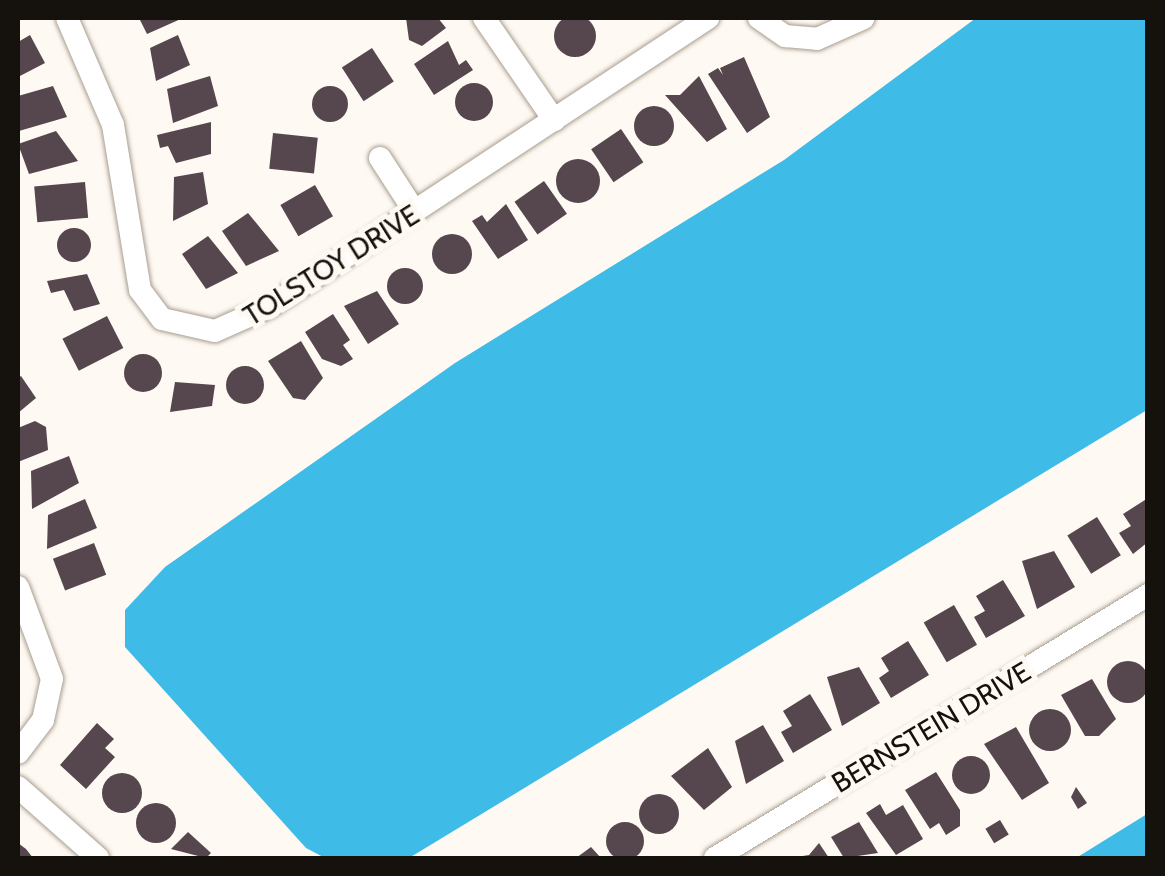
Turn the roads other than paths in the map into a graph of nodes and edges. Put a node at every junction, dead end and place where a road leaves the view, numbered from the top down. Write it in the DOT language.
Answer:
graph roads {
  1 [pos="67,18"];
  2 [pos="484,18"];
  3 [pos="708,18"];
  4 [pos="759,18"];
  5 [pos="864,18"];
  6 [pos="554,120"];
  7 [pos="380,158"];
  8 [pos="415,212"];
  9 [pos="18,587"];
  10 [pos="1148,595"];
  11 [pos="18,753"];
  12 [pos="18,786"];
  13 [pos="98,858"];
  14 [pos="716,858"];
  1 -- 8 [label="street, TOLSTOY DRIVE"];
  2 -- 6 [label="street"];
  3 -- 6 [label="street, TOLSTOY DRIVE"];
  4 -- 5 [label="street"];
  6 -- 8 [label="street, TOLSTOY DRIVE"];
  7 -- 8 [label="street"];
  9 -- 11 [label="street"];
  10 -- 14 [label="street, BERNSTEIN DRIVE"];
  12 -- 13 [label="street"];
}
